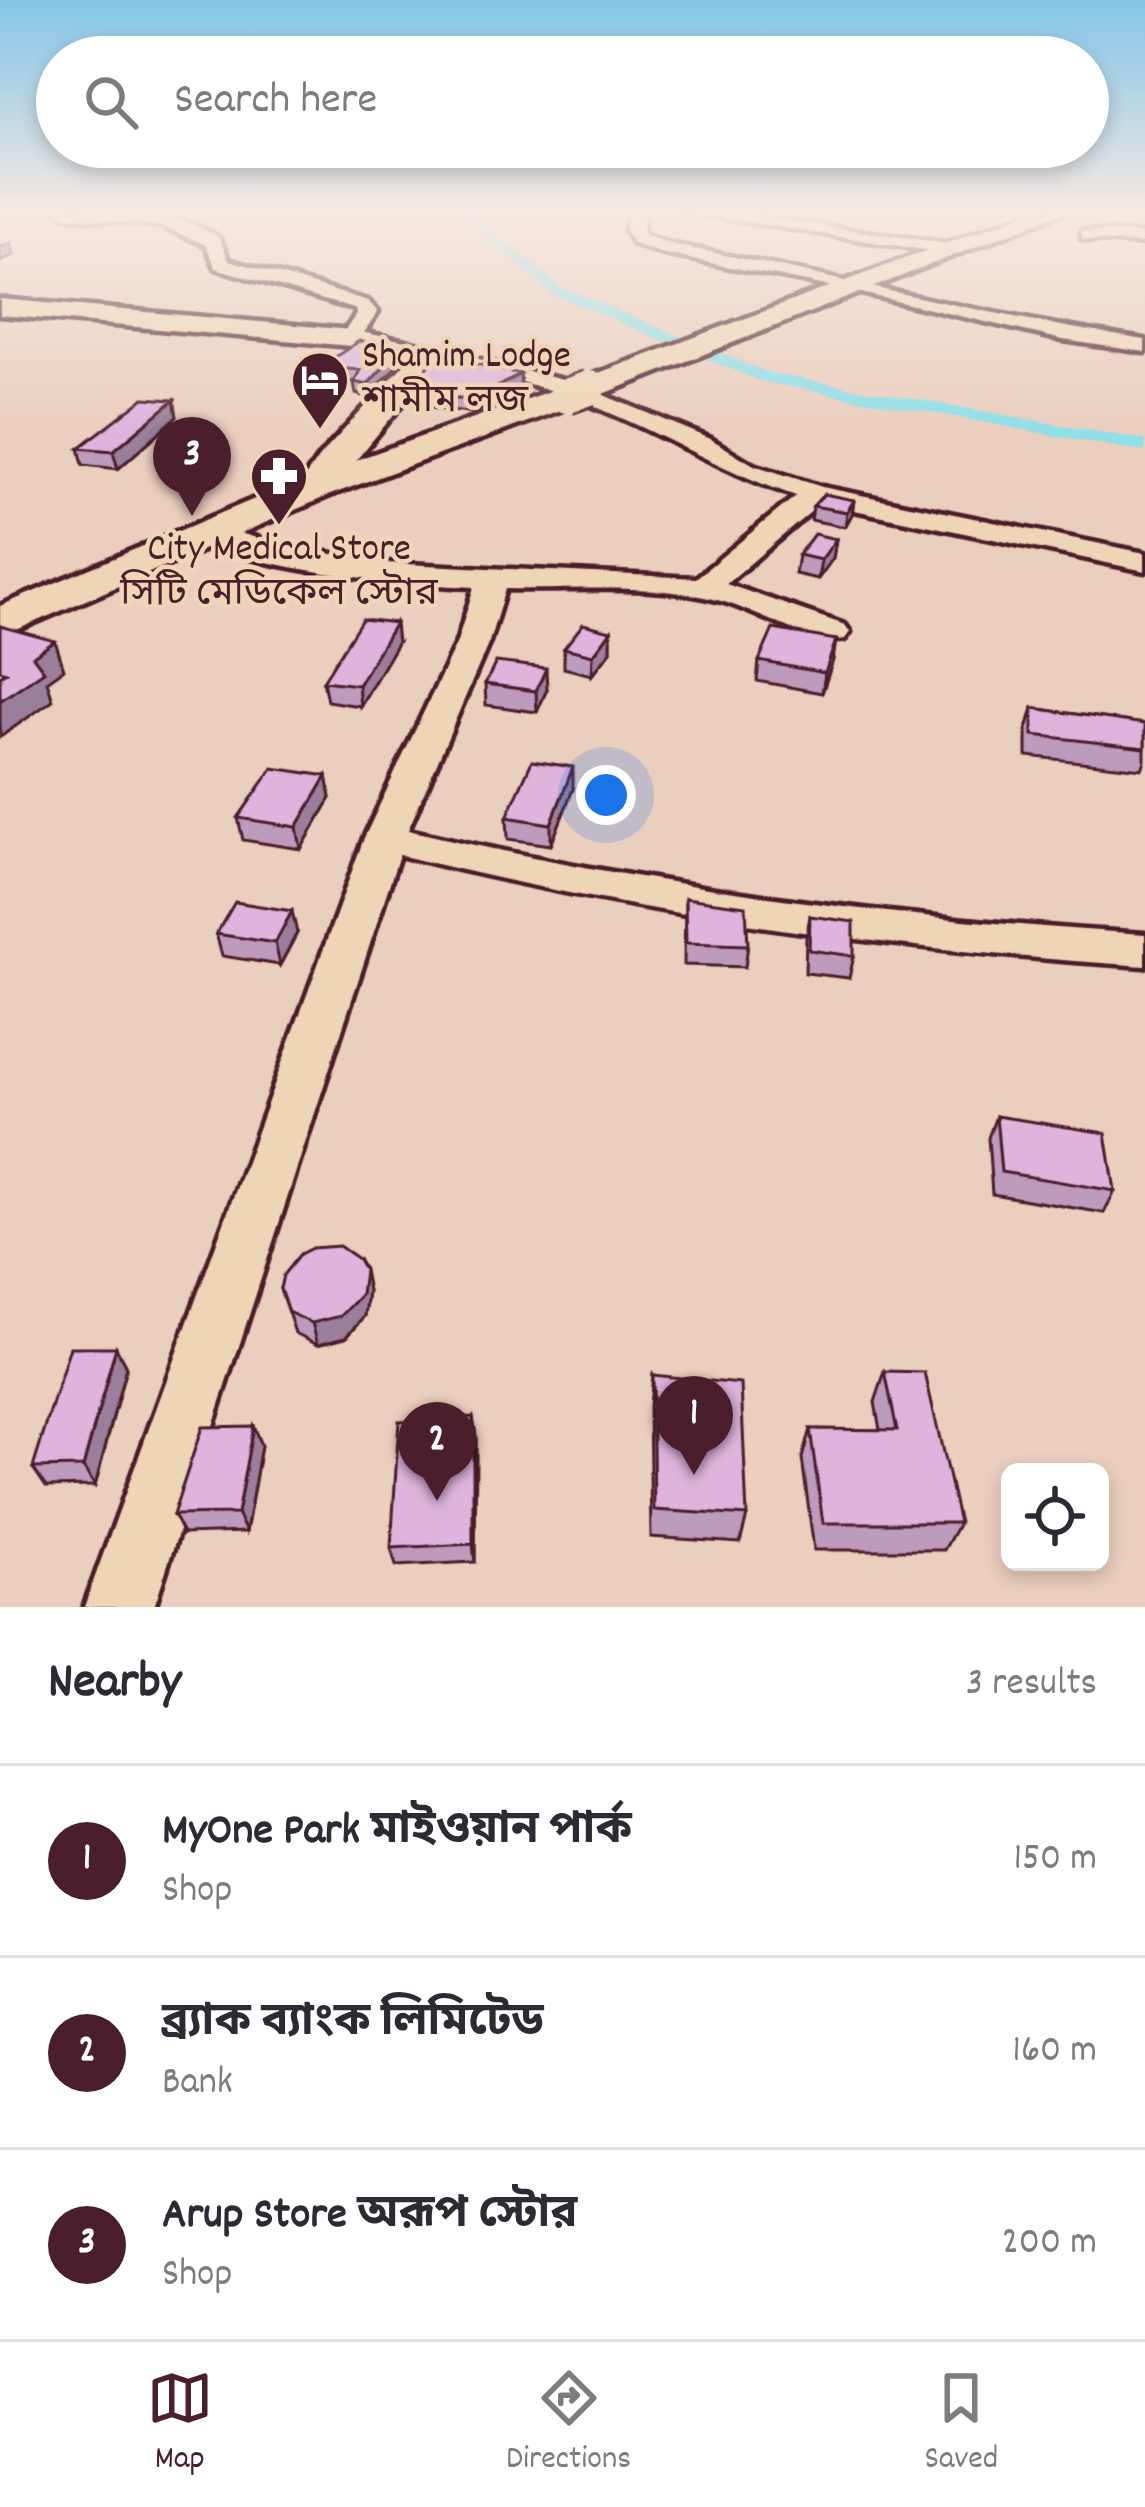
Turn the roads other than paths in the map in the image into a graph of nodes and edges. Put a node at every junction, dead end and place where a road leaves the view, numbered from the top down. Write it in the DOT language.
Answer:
graph roads {
  1 [pos="296,286"];
  2 [pos="856,286"];
  3 [pos="0,307"];
  4 [pos="352,338"];
  5 [pos="1145,346"];
  6 [pos="430,354"];
  7 [pos="316,487"];
  8 [pos="816,494"];
  9 [pos="210,533"];
  10 [pos="1145,562"];
  11 [pos="492,579"];
  12 [pos="702,588"];
  13 [pos="0,622"];
  14 [pos="833,632"];
  15 [pos="384,838"];
  16 [pos="1145,950"];
  17 [pos="118,1607"];
  1 -- 4 [label="street"];
  2 -- 5 [label="street"];
  2 -- 7 [label="highway"];
  3 -- 4 [label="main road"];
  4 -- 6 [label="main road"];
  6 -- 7 [label="main road"];
  6 -- 8 [label="street"];
  7 -- 9 [label="highway"];
  8 -- 10 [label="street"];
  8 -- 12 [label="street"];
  9 -- 11 [label="street"];
  9 -- 13 [label="highway"];
  11 -- 12 [label="street"];
  11 -- 15 [label="street"];
  12 -- 14 [label="street"];
  15 -- 16 [label="street"];
  15 -- 17 [label="street"];
}
